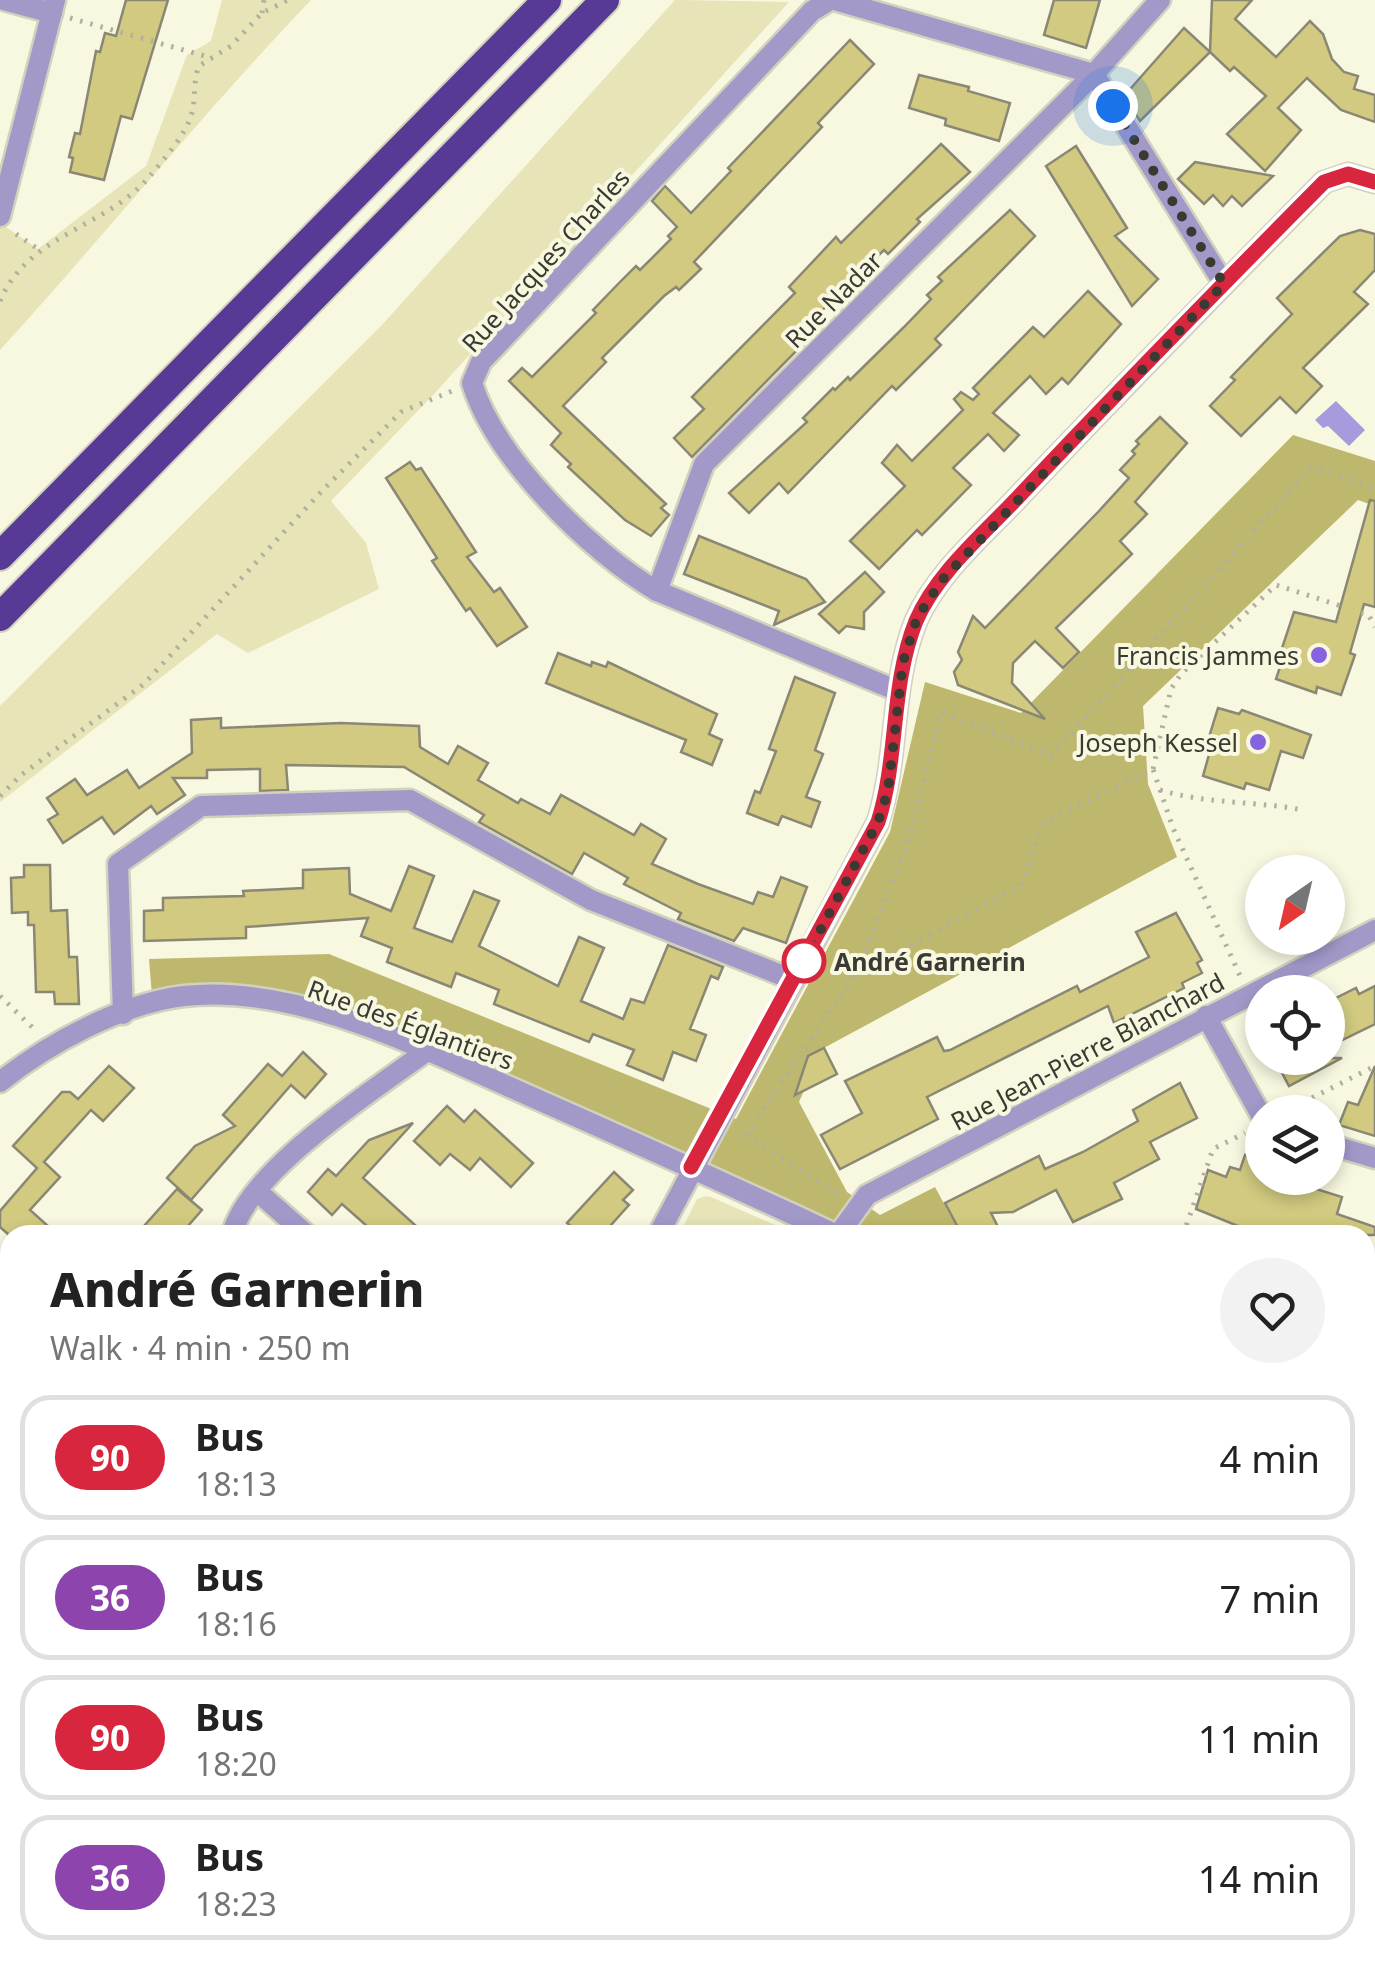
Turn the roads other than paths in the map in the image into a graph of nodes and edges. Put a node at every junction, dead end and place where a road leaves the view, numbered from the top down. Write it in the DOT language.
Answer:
graph roads {
  1 [pos="4,0"];
  2 [pos="547,0"];
  3 [pos="605,0"];
  4 [pos="832,0"];
  5 [pos="1160,0"];
  6 [pos="53,6"];
  7 [pos="1094,74"];
  8 [pos="1375,182"];
  9 [pos="4,224"];
  10 [pos="1224,284"];
  11 [pos="0,556"];
  12 [pos="656,591"];
  13 [pos="0,617"];
  14 [pos="898,691"];
  15 [pos="1375,930"];
  16 [pos="794,980"];
  17 [pos="123,1014"];
  18 [pos="1206,1016"];
  19 [pos="427,1051"];
  20 [pos="0,1082"];
  21 [pos="1250,1095"];
  22 [pos="1345,1149"];
  23 [pos="1375,1158"];
  24 [pos="691,1167"];
  25 [pos="258,1192"];
  26 [pos="234,1225"];
  27 [pos="296,1225"];
  28 [pos="663,1225"];
  29 [pos="816,1225"];
  30 [pos="844,1225"];
  1 -- 6 [label="street"];
  2 -- 11 [label="highway"];
  3 -- 13 [label="highway"];
  4 -- 7 [label="street, Rue Jacques Charles"];
  4 -- 12 [label="street, Rue Jacques Charles"];
  5 -- 7 [label="street, Rue Nadar"];
  6 -- 9 [label="street"];
  7 -- 10 [label="street"];
  7 -- 12 [label="street, Rue Nadar"];
  8 -- 10 [label="street"];
  10 -- 14 [label="street"];
  12 -- 14 [label="street, Rue Jacques Charles"];
  14 -- 16 [label="street"];
  15 -- 18 [label="street, Rue Jean-Pierre Blanchard"];
  16 -- 17 [label="street"];
  16 -- 24 [label="street"];
  17 -- 19 [label="street, Rue des Églantiers"];
  17 -- 20 [label="street, Rue des Églantiers"];
  18 -- 21 [label="street"];
  18 -- 30 [label="street, Rue Jean-Pierre Blanchard"];
  19 -- 24 [label="street, Rue des Églantiers"];
  19 -- 25 [label="street"];
  22 -- 23 [label="street"];
  24 -- 28 [label="street"];
  24 -- 29 [label="street, Rue des Églantiers"];
  25 -- 26 [label="street"];
  25 -- 27 [label="street"];
}
